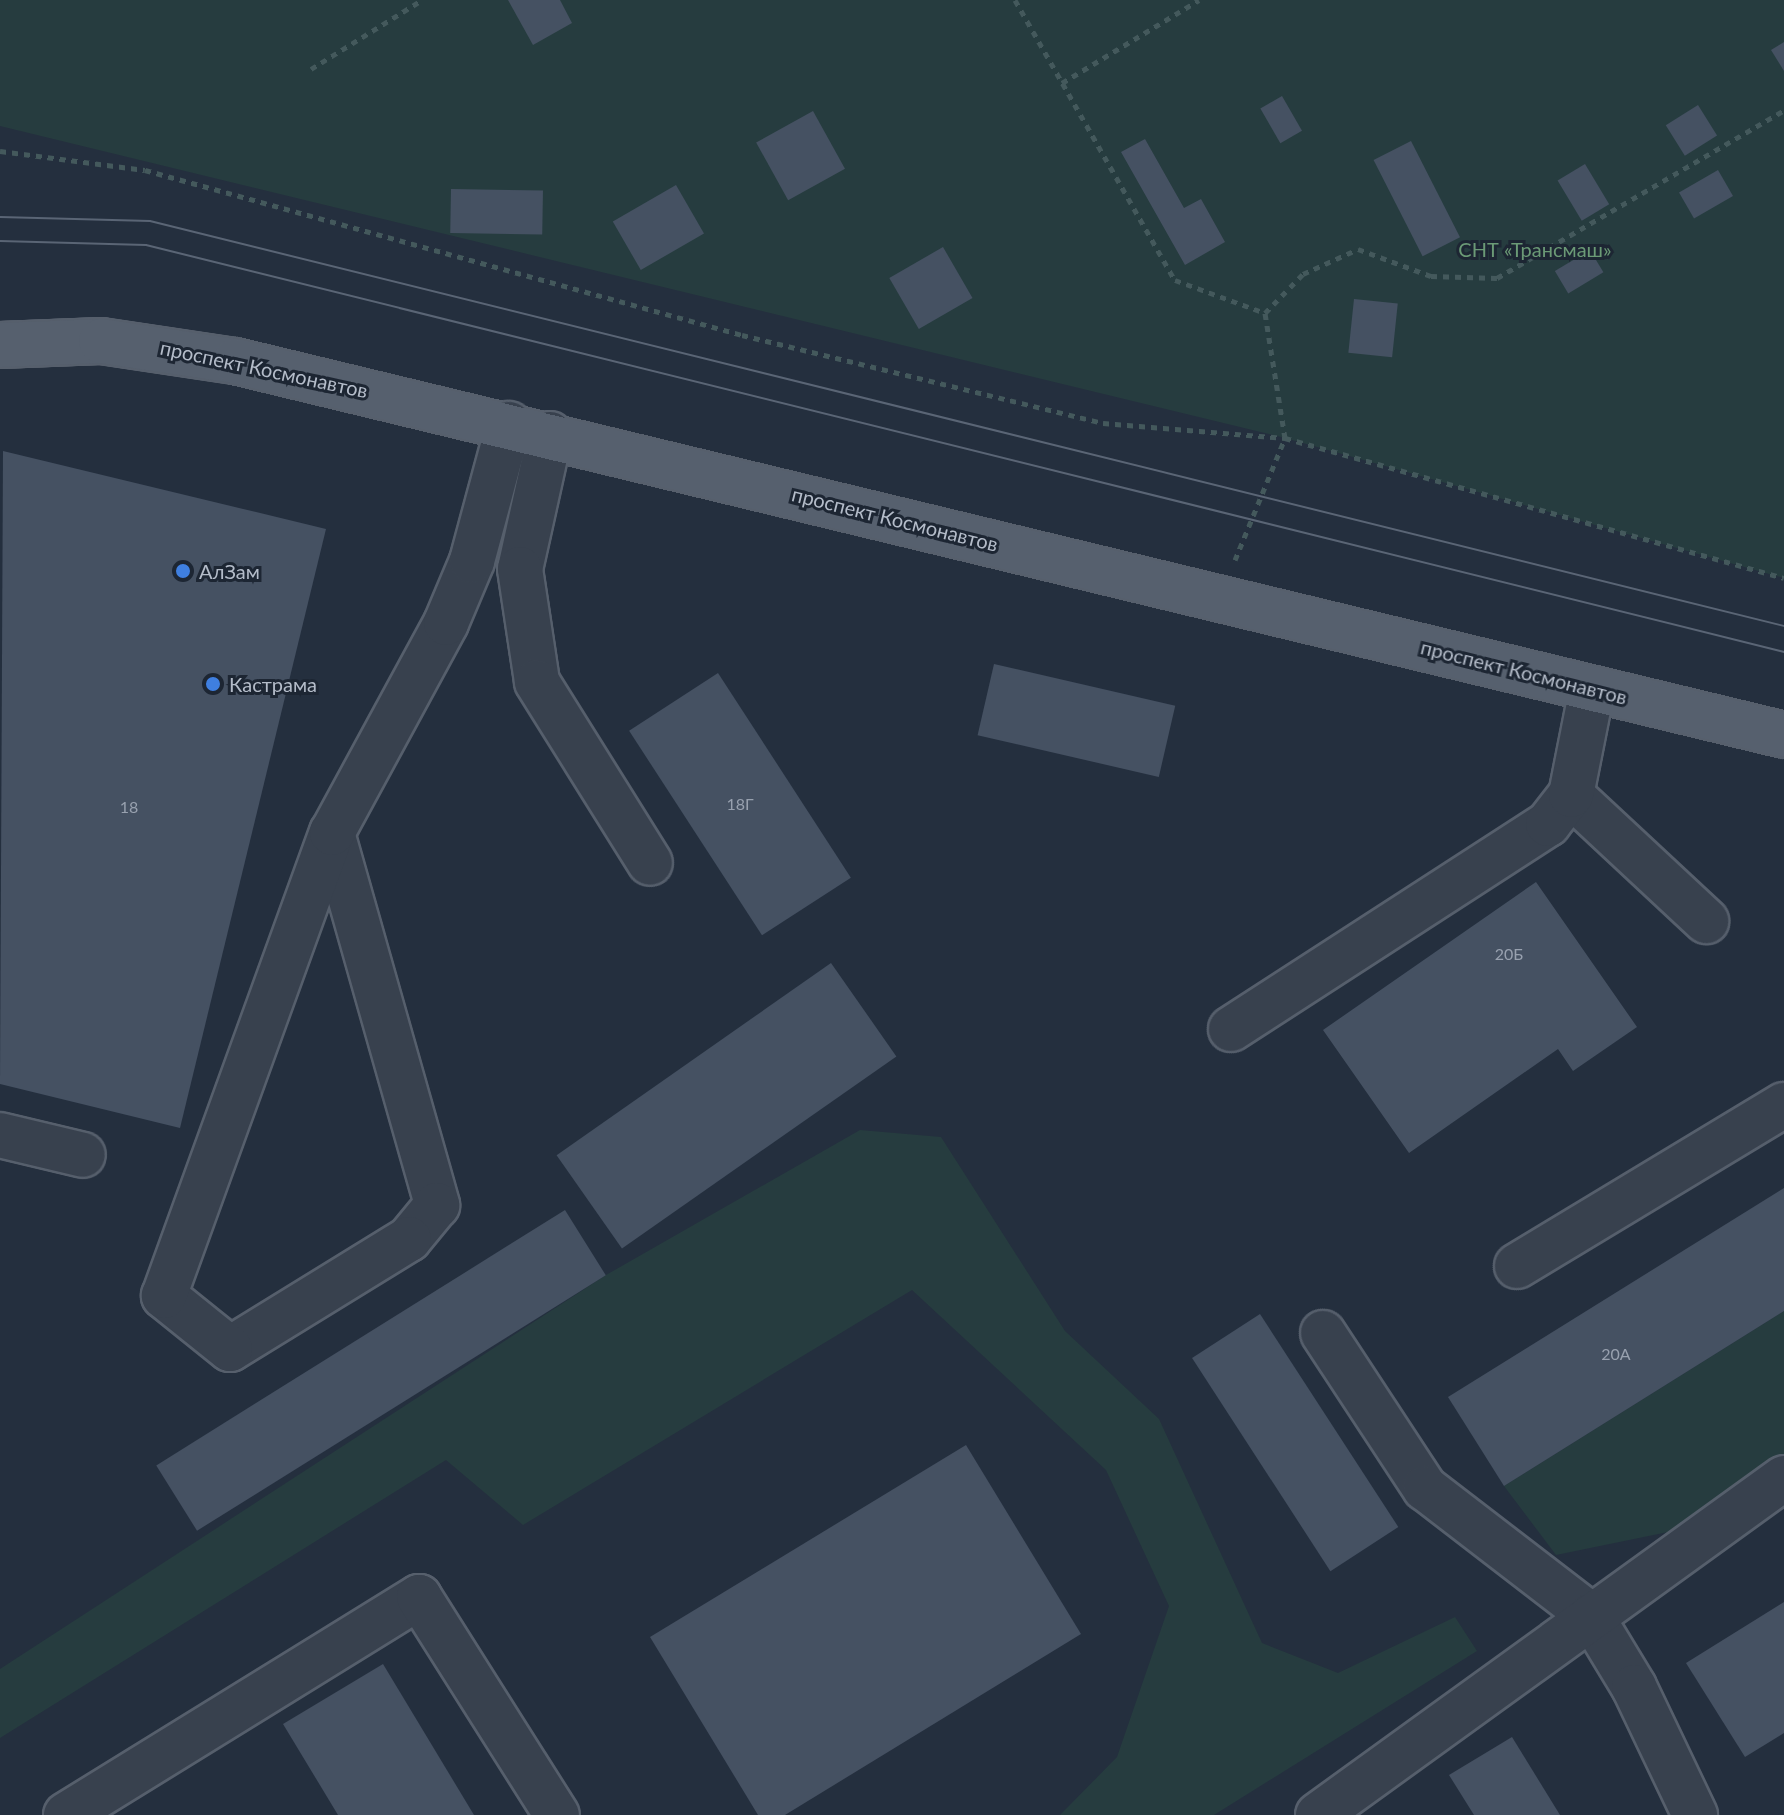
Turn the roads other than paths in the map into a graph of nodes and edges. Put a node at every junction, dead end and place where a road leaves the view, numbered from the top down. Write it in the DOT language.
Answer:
graph roads {
  1 [pos="0,345"];
  2 [pos="529,429"];
  3 [pos="1592,689"];
  4 [pos="1784,735"];
  5 [pos="1571,795"];
  6 [pos="332,833"];
  7 [pos="650,863"];
  8 [pos="1706,921"];
  9 [pos="1231,1029"];
  10 [pos="1784,1105"];
  11 [pos="0,1135"];
  12 [pos="83,1155"];
  13 [pos="1517,1266"];
  14 [pos="1323,1333"];
  15 [pos="1784,1478"];
  16 [pos="1591,1616"];
  17 [pos="1339,1809"];
  18 [pos="66,1815"];
  19 [pos="557,1815"];
  20 [pos="1695,1815"];
  1 -- 2 [label="main road, проспект Космонавтов"];
  2 -- 3 [label="main road, проспект Космонавтов"];
  2 -- 6 [label="lane"];
  2 -- 7 [label="lane"];
  3 -- 4 [label="main road, проспект Космонавтов"];
  3 -- 5 [label="lane"];
  5 -- 8 [label="lane"];
  5 -- 9 [label="lane"];
  6 -- 6 [label="lane"];
  10 -- 13 [label="lane"];
  11 -- 12 [label="lane"];
  14 -- 16 [label="lane"];
  15 -- 16 [label="lane"];
  16 -- 17 [label="lane"];
  16 -- 20 [label="lane"];
  18 -- 19 [label="lane"];
}
